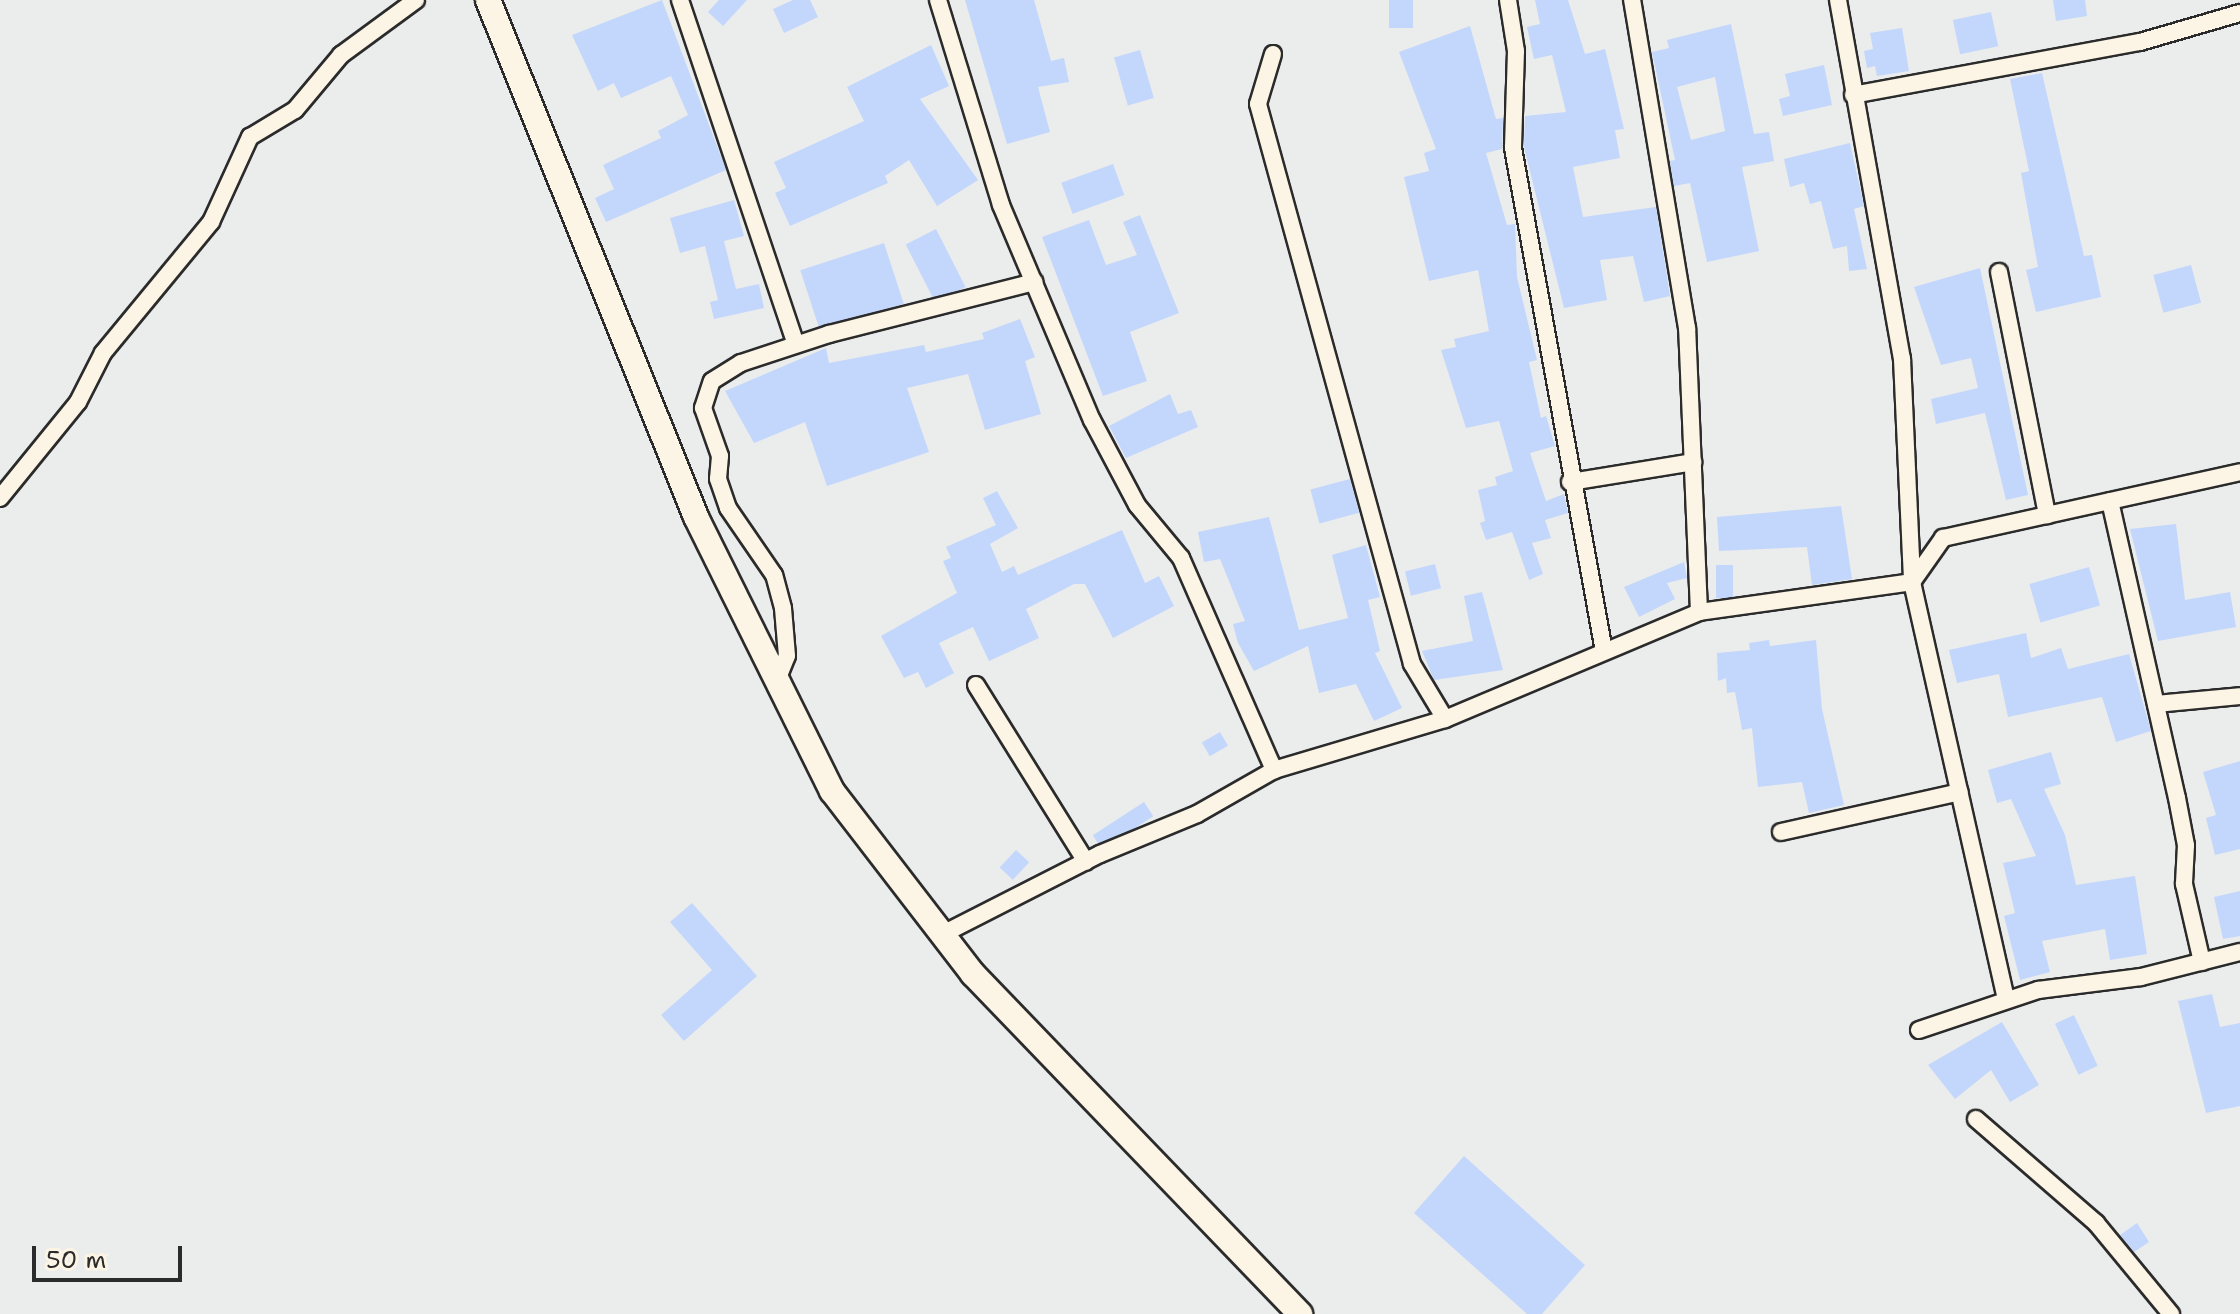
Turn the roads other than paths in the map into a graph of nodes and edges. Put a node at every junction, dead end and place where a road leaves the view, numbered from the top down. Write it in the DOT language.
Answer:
graph roads {
  1 [pos="416,0"];
  2 [pos="488,0"];
  3 [pos="680,0"];
  4 [pos="938,0"];
  5 [pos="1508,0"];
  6 [pos="1632,0"];
  7 [pos="1838,0"];
  8 [pos="2240,15"];
  9 [pos="2240,33"];
  10 [pos="1273,54"];
  11 [pos="1853,95"];
  12 [pos="1999,272"];
  13 [pos="1035,282"];
  14 [pos="796,344"];
  15 [pos="1693,462"];
  16 [pos="2240,472"];
  17 [pos="1570,482"];
  18 [pos="0,498"];
  19 [pos="2110,501"];
  20 [pos="2047,515"];
  21 [pos="1912,582"];
  22 [pos="1699,612"];
  23 [pos="1604,651"];
  24 [pos="976,685"];
  25 [pos="775,686"];
  26 [pos="2240,696"];
  27 [pos="2156,704"];
  28 [pos="1445,719"];
  29 [pos="1274,770"];
  30 [pos="1960,792"];
  31 [pos="1781,832"];
  32 [pos="1086,862"];
  33 [pos="941,935"];
  34 [pos="2240,952"];
  35 [pos="2202,962"];
  36 [pos="2006,998"];
  37 [pos="1919,1030"];
  38 [pos="1976,1119"];
  39 [pos="1300,1314"];
  40 [pos="2171,1314"];
  1 -- 18 [label="street"];
  2 -- 25 [label="main road"];
  3 -- 14 [label="street"];
  4 -- 13 [label="street"];
  5 -- 17 [label="street"];
  6 -- 15 [label="street"];
  7 -- 11 [label="street"];
  8 -- 9 [label="street"];
  8 -- 11 [label="street"];
  10 -- 28 [label="street"];
  11 -- 21 [label="street"];
  12 -- 20 [label="street"];
  13 -- 14 [label="street"];
  13 -- 29 [label="street"];
  14 -- 25 [label="street"];
  15 -- 17 [label="street"];
  15 -- 22 [label="street"];
  16 -- 19 [label="street"];
  17 -- 23 [label="street"];
  19 -- 20 [label="street"];
  19 -- 27 [label="street"];
  20 -- 21 [label="street"];
  21 -- 22 [label="street"];
  21 -- 30 [label="street"];
  22 -- 23 [label="street"];
  23 -- 28 [label="street"];
  24 -- 32 [label="street"];
  25 -- 33 [label="main road"];
  26 -- 27 [label="street"];
  27 -- 35 [label="street"];
  28 -- 29 [label="street"];
  29 -- 32 [label="street"];
  30 -- 31 [label="street"];
  30 -- 36 [label="street"];
  32 -- 33 [label="street"];
  33 -- 39 [label="main road"];
  34 -- 35 [label="street"];
  35 -- 36 [label="street"];
  36 -- 37 [label="street"];
  38 -- 40 [label="street"];
}
